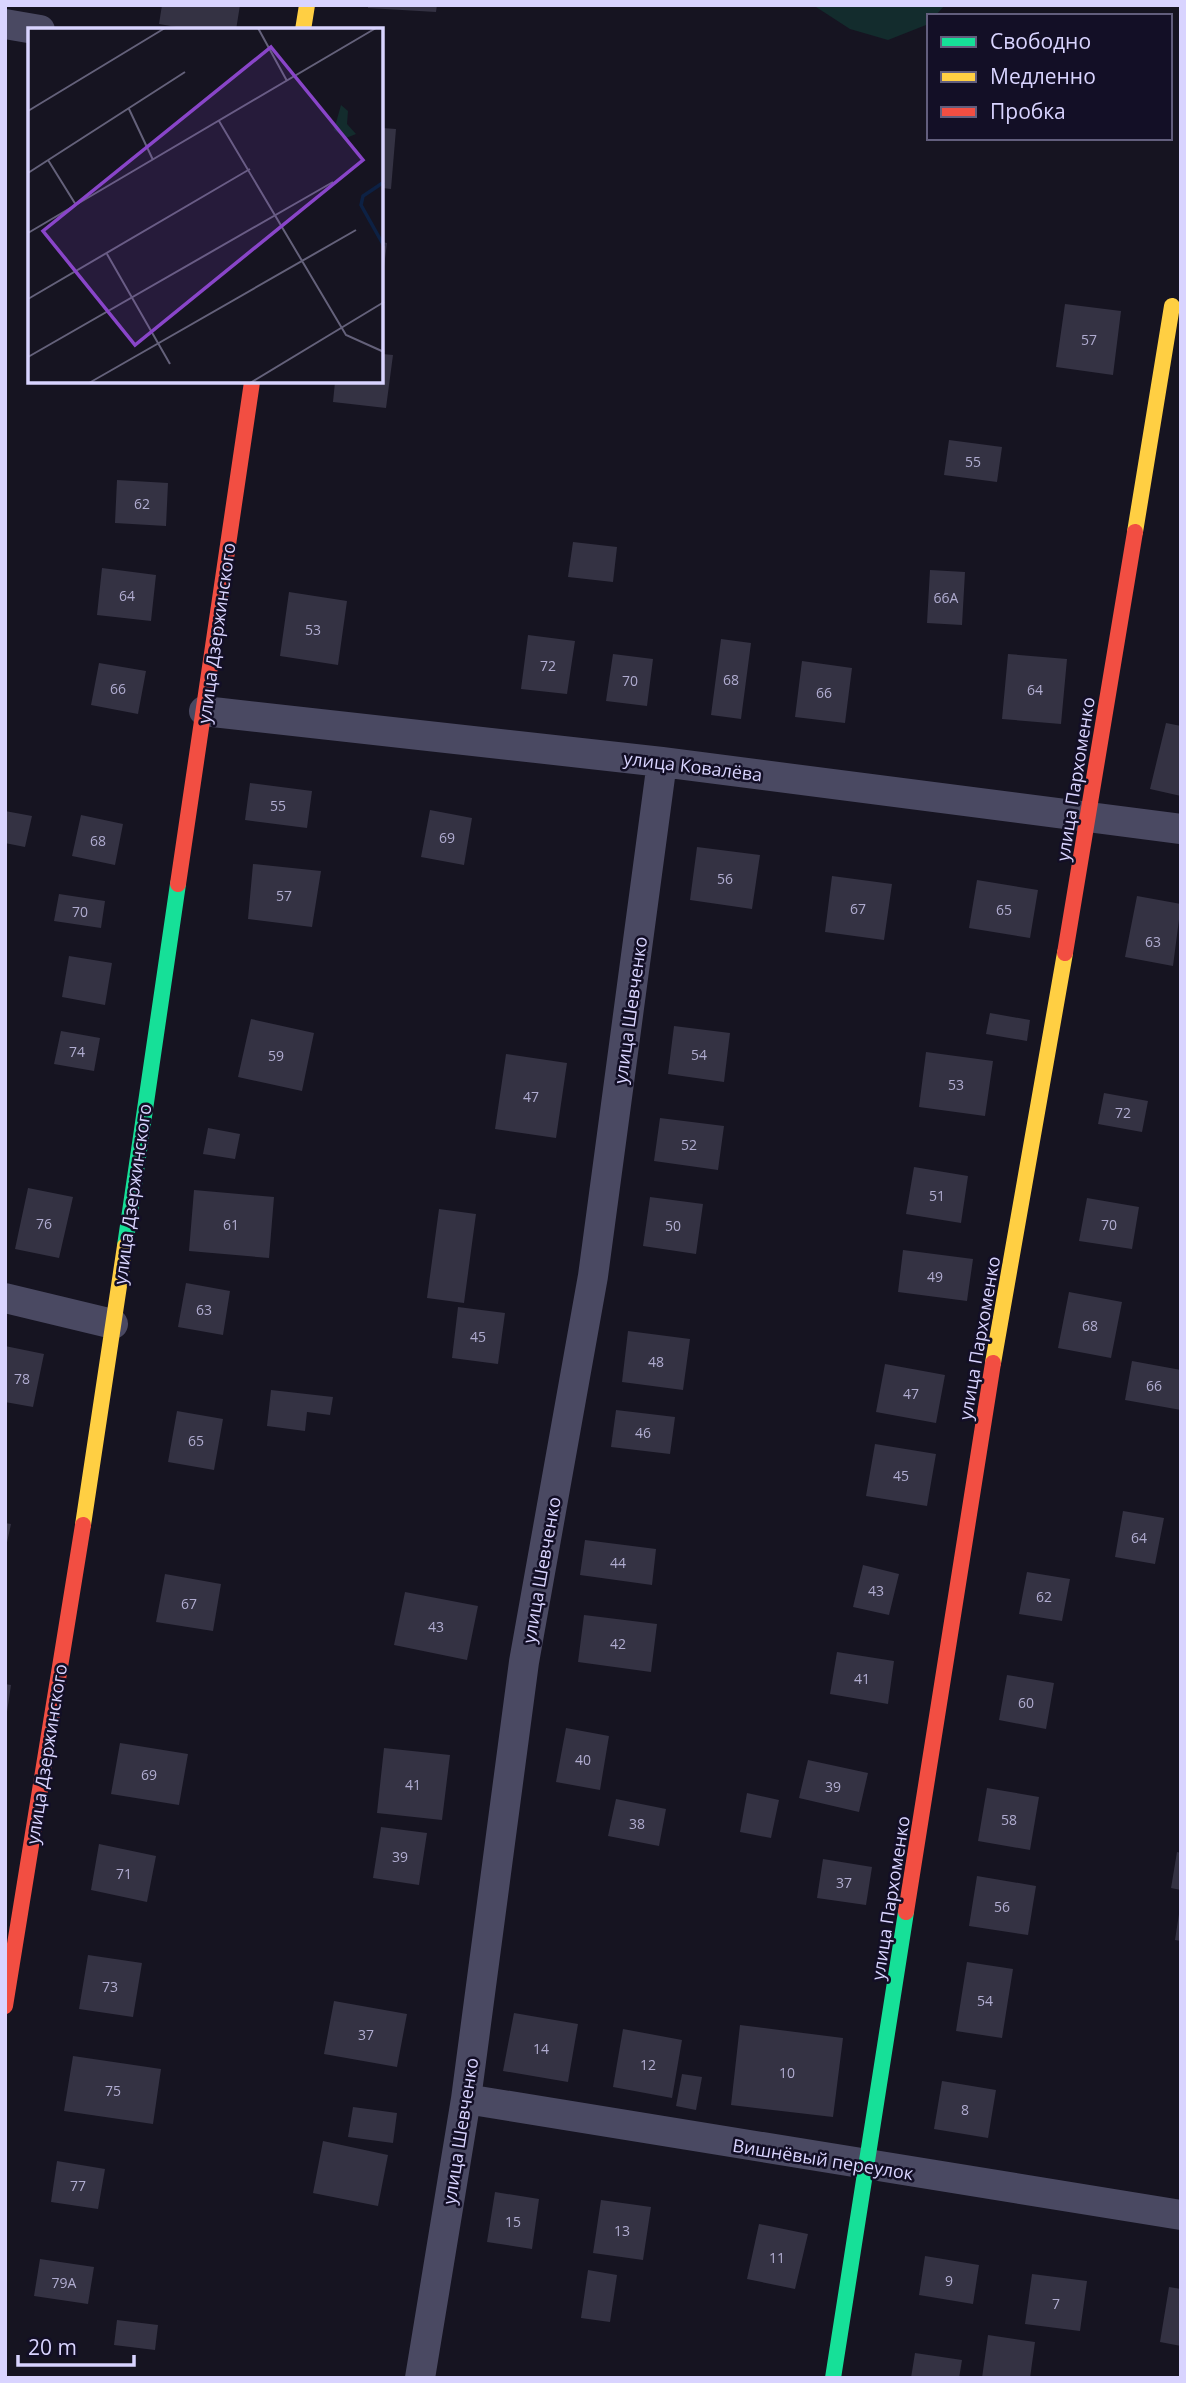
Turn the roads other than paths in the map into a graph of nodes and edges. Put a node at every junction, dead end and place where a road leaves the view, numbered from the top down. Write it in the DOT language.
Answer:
graph roads {
  1 [pos="307,5"];
  2 [pos="5,24"];
  3 [pos="28,28"];
  4 [pos="303,28"];
  5 [pos="1172,306"];
  6 [pos="252,383"];
  7 [pos="204,711"];
  8 [pos="662,762"];
  9 [pos="1089,816"];
  10 [pos="1181,829"];
  11 [pos="5,1298"];
  12 [pos="113,1324"];
  13 [pos="5,2006"];
  14 [pos="466,2099"];
  15 [pos="867,2166"];
  16 [pos="1181,2215"];
  17 [pos="420,2378"];
  18 [pos="833,2378"];
  1 -- 4 [label="street"];
  2 -- 3 [label="street"];
  5 -- 9 [label="street, улица Пархоменко"];
  6 -- 7 [label="street, улица Дзержинского"];
  7 -- 8 [label="street, улица Ковалёва"];
  7 -- 12 [label="street, улица Дзержинского"];
  8 -- 9 [label="street, улица Ковалёва"];
  8 -- 14 [label="street, улица Шевченко"];
  9 -- 10 [label="street, улица Ковалёва"];
  9 -- 15 [label="street, улица Пархоменко"];
  11 -- 12 [label="street"];
  12 -- 13 [label="street, улица Дзержинского"];
  14 -- 15 [label="street, Вишнёвый переулок"];
  14 -- 17 [label="street, улица Шевченко"];
  15 -- 16 [label="street, Вишнёвый переулок"];
  15 -- 18 [label="street, улица Пархоменко"];
}
